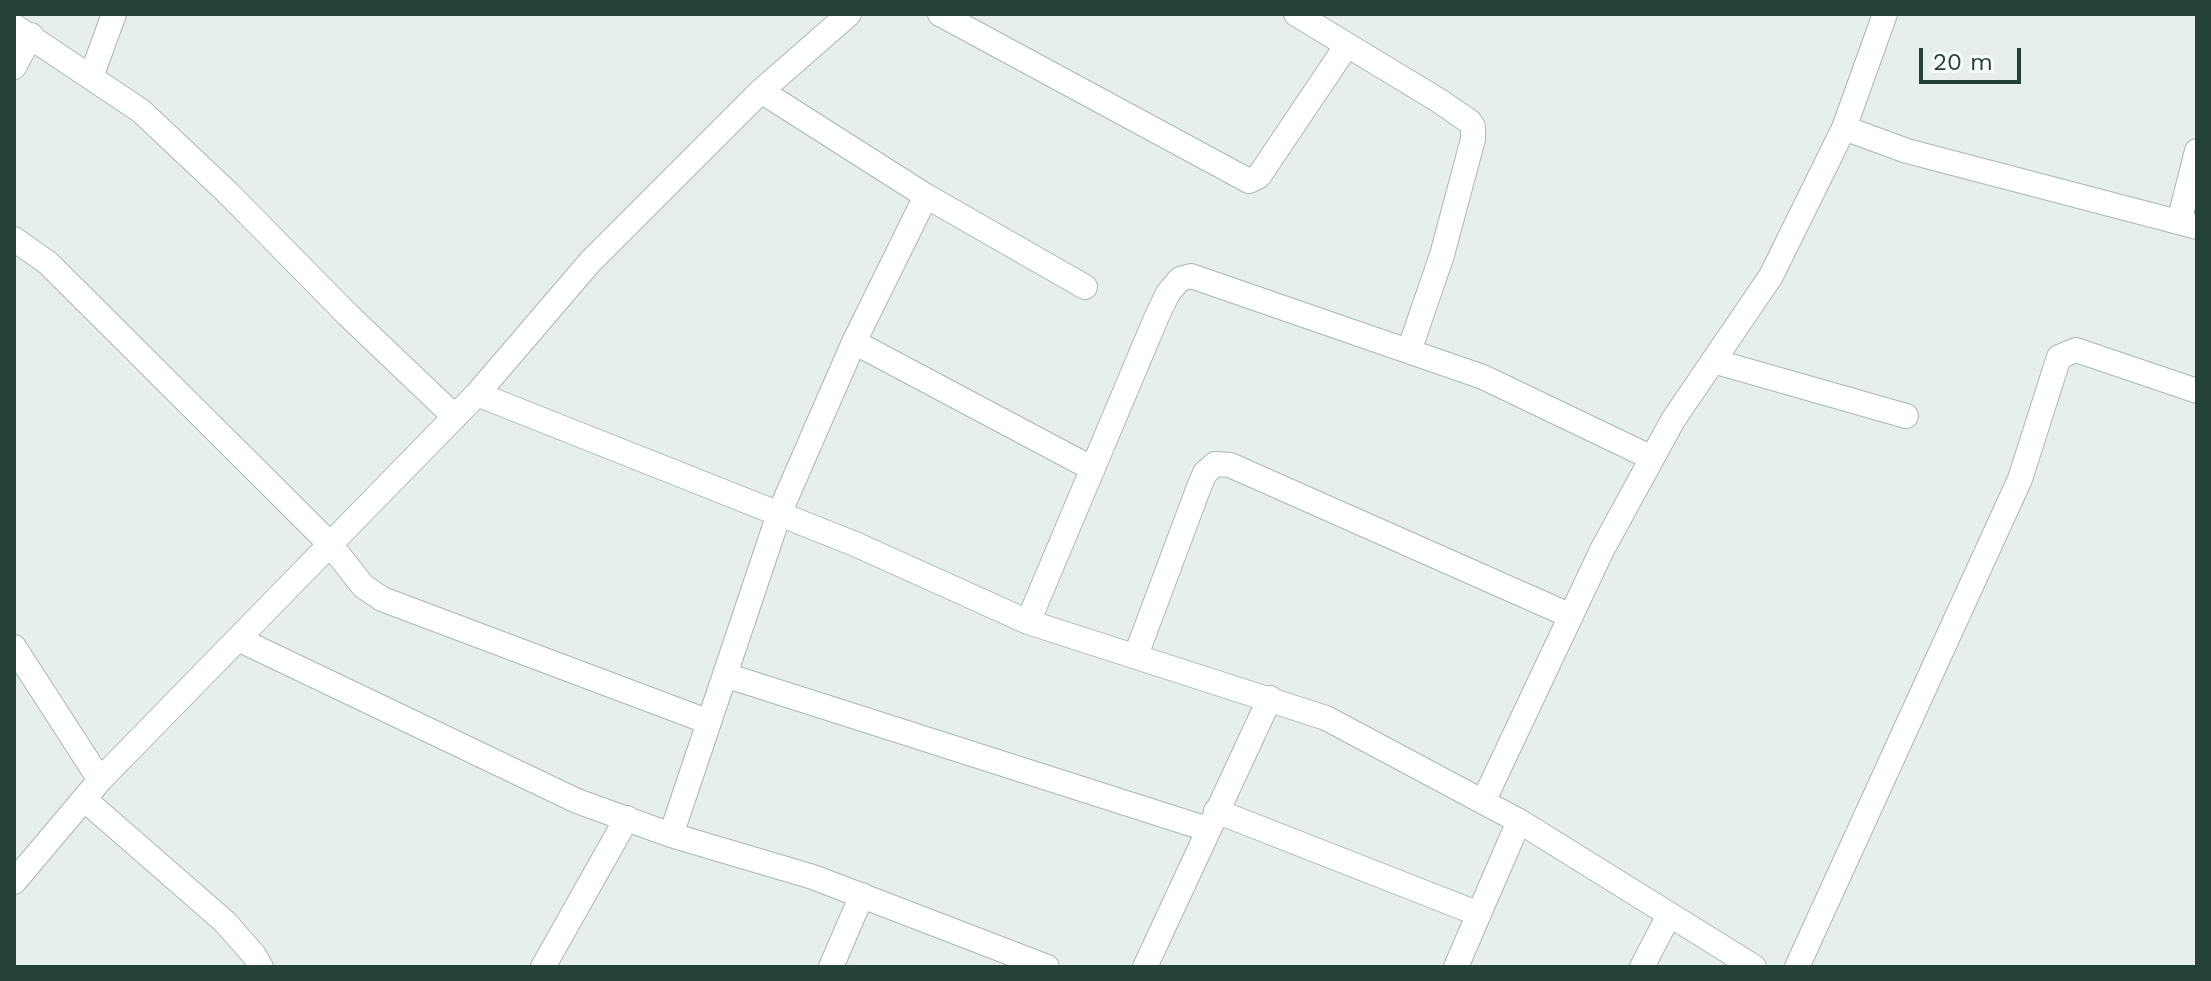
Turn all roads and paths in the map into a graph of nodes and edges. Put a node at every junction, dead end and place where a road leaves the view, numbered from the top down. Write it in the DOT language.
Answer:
graph roads {
  1 [pos="114,14"];
  2 [pos="849,14"];
  3 [pos="940,14"];
  4 [pos="1296,14"];
  5 [pos="1885,14"];
  6 [pos="22,31"];
  7 [pos="1347,45"];
  8 [pos="14,67"];
  9 [pos="91,77"];
  10 [pos="761,91"];
  11 [pos="1844,128"];
  12 [pos="2197,151"];
  13 [pos="926,196"];
  14 [pos="2188,224"];
  15 [pos="14,239"];
  16 [pos="1085,287"];
  17 [pos="854,342"];
  18 [pos="1409,351"];
  19 [pos="1713,361"];
  20 [pos="2197,391"];
  21 [pos="477,394"];
  22 [pos="1906,416"];
  23 [pos="455,417"];
  24 [pos="1652,458"];
  25 [pos="1093,469"];
  26 [pos="779,514"];
  27 [pos="330,544"];
  28 [pos="1571,616"];
  29 [pos="1028,622"];
  30 [pos="238,639"];
  31 [pos="14,647"];
  32 [pos="1136,655"];
  33 [pos="725,675"];
  34 [pos="1270,698"];
  35 [pos="709,722"];
  36 [pos="100,780"];
  37 [pos="84,799"];
  38 [pos="1483,802"];
  39 [pos="627,818"];
  40 [pos="1212,820"];
  41 [pos="1519,821"];
  42 [pos="671,835"];
  43 [pos="14,882"];
  44 [pos="862,895"];
  45 [pos="1479,914"];
  46 [pos="1669,915"];
  47 [pos="263,963"];
  48 [pos="1750,966"];
  49 [pos="543,967"];
  50 [pos="831,967"];
  51 [pos="1047,967"];
  52 [pos="1145,967"];
  53 [pos="1456,967"];
  54 [pos="1642,967"];
  55 [pos="1797,967"];
  1 -- 9 [label="street"];
  2 -- 10 [label="street"];
  3 -- 7 [label="street"];
  4 -- 7 [label="street"];
  5 -- 11 [label="street"];
  6 -- 8 [label="street"];
  6 -- 9 [label="street"];
  7 -- 18 [label="street"];
  9 -- 23 [label="street"];
  10 -- 13 [label="street"];
  10 -- 21 [label="street"];
  11 -- 14 [label="street"];
  11 -- 19 [label="street"];
  12 -- 14 [label="street"];
  13 -- 16 [label="street"];
  13 -- 17 [label="street"];
  15 -- 27 [label="street"];
  17 -- 25 [label="street"];
  17 -- 26 [label="street"];
  18 -- 24 [label="street"];
  18 -- 25 [label="street"];
  19 -- 22 [label="street"];
  19 -- 24 [label="street"];
  20 -- 55 [label="street"];
  21 -- 23 [label="street"];
  21 -- 26 [label="street"];
  23 -- 27 [label="street"];
  24 -- 28 [label="street"];
  25 -- 29 [label="street"];
  26 -- 29 [label="street"];
  26 -- 33 [label="street"];
  27 -- 30 [label="street"];
  27 -- 35 [label="street"];
  28 -- 32 [label="street"];
  28 -- 38 [label="street"];
  29 -- 32 [label="street"];
  30 -- 36 [label="street"];
  30 -- 39 [label="street"];
  31 -- 36 [label="street"];
  32 -- 34 [label="street"];
  33 -- 35 [label="street"];
  33 -- 40 [label="street"];
  34 -- 38 [label="street"];
  34 -- 40 [label="street"];
  35 -- 42 [label="street"];
  36 -- 37 [label="street"];
  37 -- 43 [label="street"];
  37 -- 47 [label="street"];
  38 -- 41 [label="street"];
  39 -- 42 [label="street"];
  39 -- 49 [label="street"];
  40 -- 45 [label="street"];
  40 -- 52 [label="street"];
  41 -- 45 [label="street"];
  41 -- 46 [label="street"];
  42 -- 44 [label="street"];
  44 -- 50 [label="street"];
  44 -- 51 [label="street"];
  45 -- 53 [label="street"];
  46 -- 48 [label="street"];
  46 -- 54 [label="street"];
}
